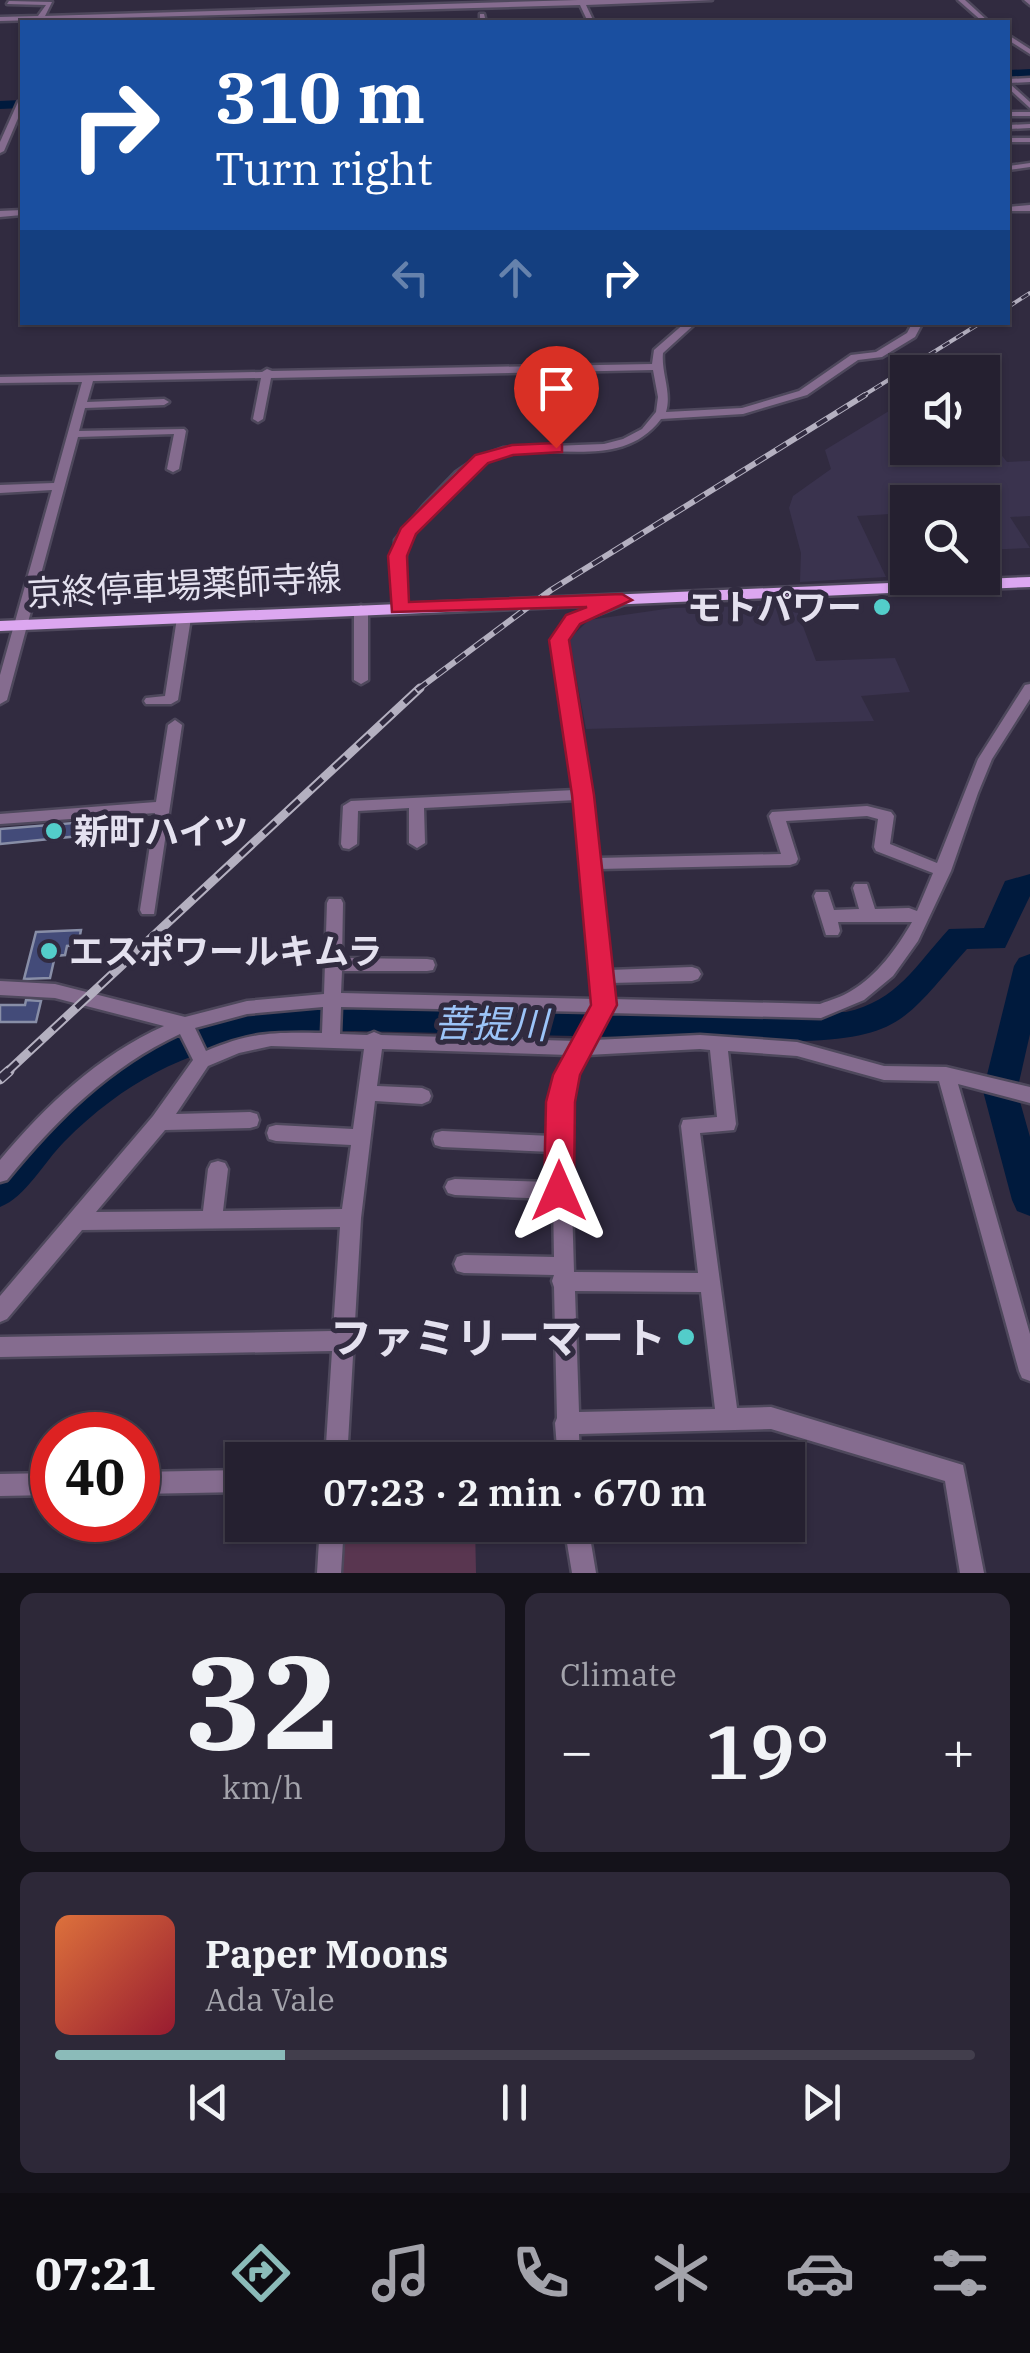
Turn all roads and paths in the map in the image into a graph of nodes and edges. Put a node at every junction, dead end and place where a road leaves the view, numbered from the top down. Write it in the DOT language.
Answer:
graph roads {
  1 [pos="326,0"];
  2 [pos="709,0"];
  3 [pos="962,0"];
  4 [pos="582,1"];
  5 [pos="9,3"];
  6 [pos="205,3"];
  7 [pos="132,6"];
  8 [pos="405,7"];
  9 [pos="325,10"];
  10 [pos="0,12"];
  11 [pos="20,13"];
  12 [pos="482,13"];
  13 [pos="202,14"];
  14 [pos="164,15"];
  15 [pos="64,17"];
  16 [pos="40,18"];
  17 [pos="0,20"];
  18 [pos="984,20"];
  19 [pos="1010,85"];
  20 [pos="20,110"];
  21 [pos="1030,110"];
  22 [pos="0,150"];
  23 [pos="688,325"];
  24 [pos="916,325"];
  25 [pos="657,367"];
  26 [pos="267,372"];
  27 [pos="88,379"];
  28 [pos="0,380"];
  29 [pos="150,381"];
  30 [pos="164,402"];
  31 [pos="144,403"];
  32 [pos="82,405"];
  33 [pos="659,416"];
  34 [pos="258,419"];
  35 [pos="74,434"];
  36 [pos="173,468"];
  37 [pos="60,486"];
  38 [pos="0,489"];
  39 [pos="1030,582"];
  40 [pos="622,600"];
  41 [pos="399,608"];
  42 [pos="362,610"];
  43 [pos="184,618"];
  44 [pos="22,625"];
  45 [pos="0,626"];
  46 [pos="361,680"];
  47 [pos="1030,688"];
  48 [pos="0,700"];
  49 [pos="152,702"];
  50 [pos="175,725"];
  51 [pos="583,795"];
  52 [pos="416,802"];
  53 [pos="160,807"];
  54 [pos="0,819"];
  55 [pos="418,843"];
  56 [pos="349,844"];
  57 [pos="590,864"];
  58 [pos="943,871"];
  59 [pos="861,888"];
  60 [pos="822,896"];
  61 [pos="335,904"];
  62 [pos="148,910"];
  63 [pos="868,915"];
  64 [pos="919,918"];
  65 [pos="332,964"];
  66 [pos="427,964"];
  67 [pos="692,974"];
  68 [pos="601,977"];
  69 [pos="0,988"];
  70 [pos="334,1002"];
  71 [pos="603,1007"];
  72 [pos="185,1026"];
  73 [pos="331,1034"];
  74 [pos="374,1039"];
  75 [pos="583,1044"];
  76 [pos="718,1045"];
  77 [pos="201,1058"];
  78 [pos="953,1076"];
  79 [pos="366,1093"];
  80 [pos="1030,1095"];
  81 [pos="422,1096"];
  82 [pos="250,1120"];
  83 [pos="160,1122"];
  84 [pos="276,1133"];
  85 [pos="360,1137"];
  86 [pos="442,1139"];
  87 [pos="559,1144"];
  88 [pos="218,1169"];
  89 [pos="0,1174"];
  90 [pos="455,1188"];
  91 [pos="559,1191"];
  92 [pos="351,1218"];
  93 [pos="75,1221"];
  94 [pos="212,1221"];
  95 [pos="464,1264"];
  96 [pos="562,1274"];
  97 [pos="710,1283"];
  98 [pos="0,1312"];
  99 [pos="343,1341"];
  100 [pos="0,1347"];
  101 [pos="1030,1371"];
  102 [pos="727,1418"];
  103 [pos="566,1423"];
  104 [pos="337,1442"];
  105 [pos="568,1442"];
  106 [pos="225,1481"];
  107 [pos="160,1483"];
  108 [pos="30,1485"];
  109 [pos="0,1486"];
  110 [pos="331,1542"];
  111 [pos="579,1542"];
  112 [pos="329,1573"];
  113 [pos="584,1573"];
  114 [pos="972,1573"];
  1 -- 9 [label="street"];
  2 -- 4 [label="street"];
  3 -- 18 [label="street"];
  4 -- 12 [label="street"];
  5 -- 16 [label="street"];
  6 -- 13 [label="street"];
  7 -- 14 [label="street"];
  8 -- 9 [label="street"];
  8 -- 12 [label="street"];
  9 -- 13 [label="street"];
  10 -- 11 [label="street"];
  11 -- 16 [label="street"];
  11 -- 17 [label="street"];
  13 -- 14 [label="street"];
  14 -- 15 [label="street"];
  15 -- 16 [label="street"];
  19 -- 21 [label="street"];
  20 -- 22 [label="street"];
  23 -- 25 [label="street"];
  24 -- 33 [label="street"];
  25 -- 26 [label="street"];
  25 -- 33 [label="street"];
  26 -- 27 [label="street"];
  26 -- 34 [label="street"];
  27 -- 28 [label="street"];
  27 -- 32 [label="street"];
  29 -- 31 [label="street"];
  30 -- 31 [label="street"];
  31 -- 32 [label="street"];
  32 -- 35 [label="street"];
  33 -- 41 [label="street"];
  35 -- 36 [label="street"];
  35 -- 37 [label="street"];
  37 -- 38 [label="street"];
  37 -- 44 [label="street"];
  39 -- 40 [label="main road, 京終停車場薬師寺線"];
  40 -- 41 [label="main road, 京終停車場薬師寺線"];
  40 -- 51 [label="street"];
  41 -- 42 [label="main road, 京終停車場薬師寺線"];
  42 -- 43 [label="main road, 京終停車場薬師寺線"];
  42 -- 46 [label="street"];
  43 -- 44 [label="main road, 京終停車場薬師寺線"];
  43 -- 49 [label="street"];
  44 -- 45 [label="main road, 京終停車場薬師寺線"];
  44 -- 48 [label="street"];
  47 -- 58 [label="street"];
  50 -- 53 [label="street"];
  51 -- 52 [label="street"];
  51 -- 57 [label="street"];
  52 -- 55 [label="street"];
  52 -- 56 [label="street"];
  53 -- 54 [label="street"];
  53 -- 62 [label="street"];
  57 -- 58 [label="street"];
  57 -- 68 [label="street"];
  58 -- 64 [label="street"];
  59 -- 63 [label="street"];
  60 -- 63 [label="street"];
  61 -- 65 [label="street"];
  63 -- 64 [label="street"];
  64 -- 71 [label="street"];
  65 -- 66 [label="street"];
  65 -- 70 [label="street"];
  67 -- 68 [label="street"];
  68 -- 71 [label="street"];
  69 -- 72 [label="street"];
  70 -- 71 [label="street"];
  70 -- 72 [label="street"];
  70 -- 73 [label="street"];
  71 -- 75 [label="street"];
  72 -- 77 [label="street"];
  72 -- 89 [label="street"];
  73 -- 74 [label="street"];
  73 -- 77 [label="street"];
  74 -- 75 [label="street"];
  74 -- 79 [label="street"];
  75 -- 76 [label="street"];
  75 -- 87 [label="street"];
  76 -- 78 [label="street"];
  76 -- 97 [label="street"];
  77 -- 83 [label="street"];
  78 -- 80 [label="street"];
  78 -- 101 [label="street"];
  79 -- 81 [label="street"];
  79 -- 85 [label="street"];
  82 -- 83 [label="street"];
  83 -- 93 [label="street"];
  84 -- 85 [label="street"];
  85 -- 92 [label="street"];
  86 -- 87 [label="street"];
  87 -- 91 [label="street"];
  88 -- 94 [label="street"];
  90 -- 91 [label="street"];
  91 -- 96 [label="street"];
  92 -- 94 [label="street"];
  92 -- 99 [label="street"];
  93 -- 94 [label="street"];
  93 -- 98 [label="street"];
  95 -- 96 [label="street"];
  96 -- 97 [label="street"];
  96 -- 103 [label="street"];
  97 -- 102 [label="street"];
  99 -- 100 [label="street"];
  99 -- 104 [label="street"];
  102 -- 103 [label="street"];
  102 -- 114 [label="street"];
  103 -- 105 [label="street"];
  106 -- 107 [label="street"];
  108 -- 109 [label="street"];
  110 -- 112 [label="street"];
  111 -- 113 [label="street"];
}
